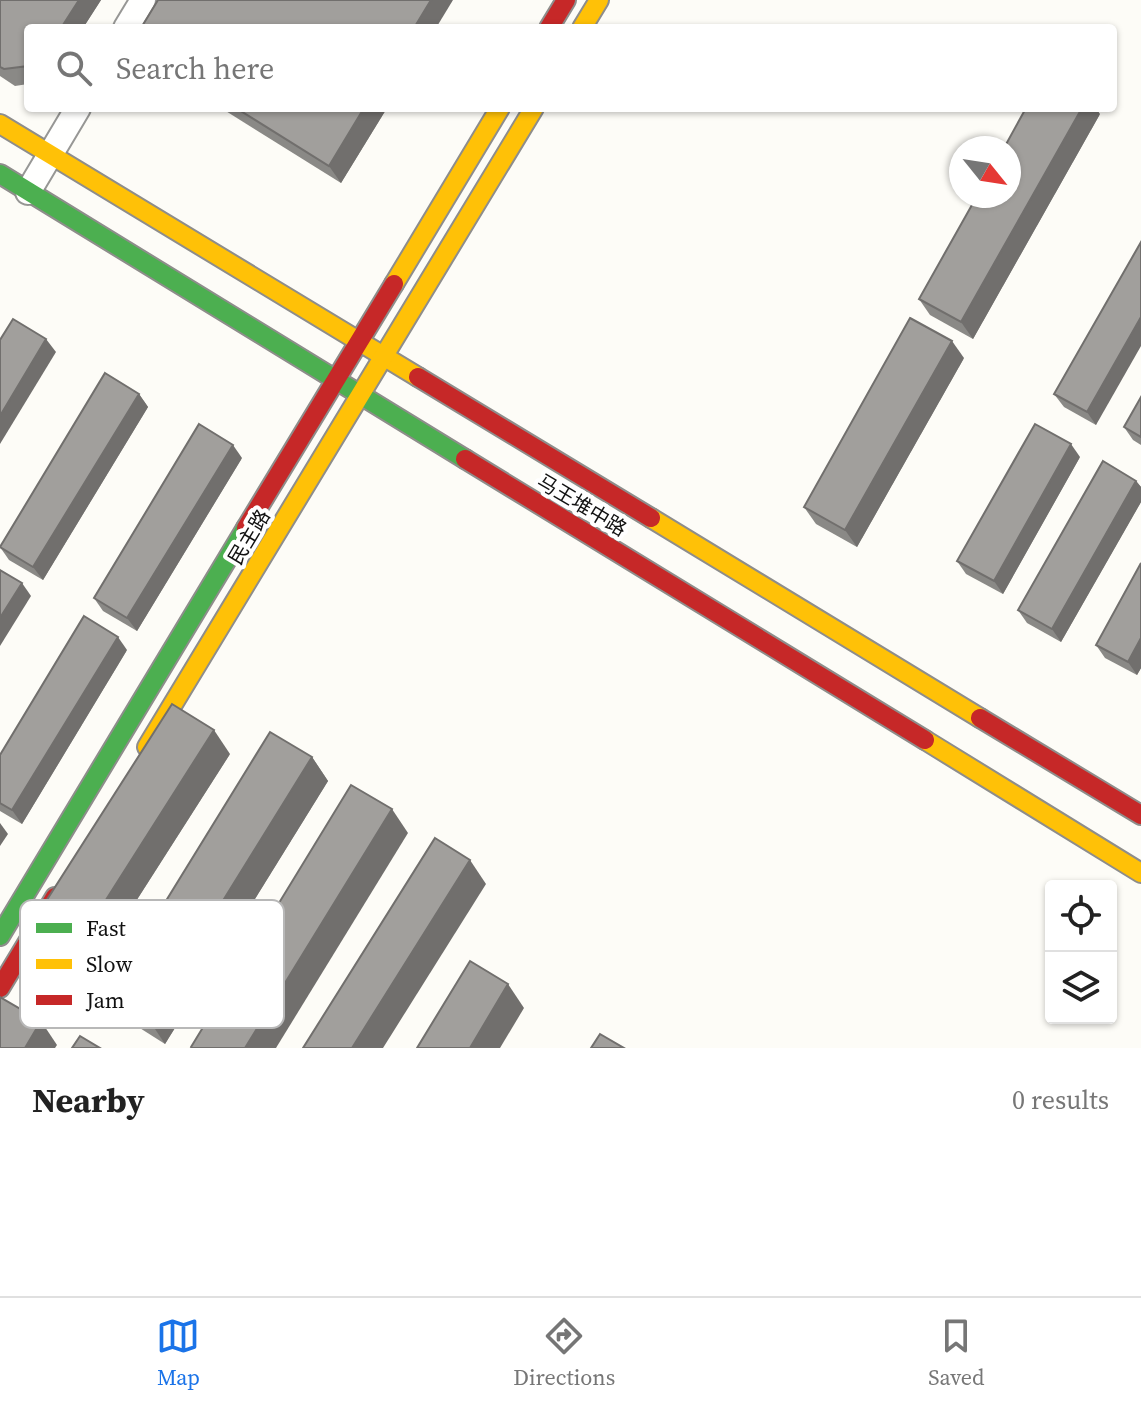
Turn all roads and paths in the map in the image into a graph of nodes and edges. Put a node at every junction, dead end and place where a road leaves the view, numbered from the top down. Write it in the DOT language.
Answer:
graph roads {
  1 [pos="143,0"];
  2 [pos="566,0"];
  3 [pos="599,0"];
  4 [pos="128,24"];
  5 [pos="551,24"];
  6 [pos="584,24"];
  7 [pos="76,112"];
  8 [pos="498,112"];
  9 [pos="532,112"];
  10 [pos="0,124"];
  11 [pos="50,154"];
  12 [pos="0,174"];
  13 [pos="28,192"];
  14 [pos="357,342"];
  15 [pos="384,359"];
  16 [pos="335,379"];
  17 [pos="361,396"];
  18 [pos="139,759"];
  19 [pos="1141,815"];
  20 [pos="1141,873"];
  21 [pos="66,880"];
  22 [pos="22,900"];
  23 [pos="54,900"];
  24 [pos="20,903"];
  25 [pos="0,936"];
  26 [pos="20,955"];
  27 [pos="0,988"];
  1 -- 4 [label="street"];
  2 -- 5 [label="main road"];
  3 -- 6 [label="main road"];
  7 -- 11 [label="street"];
  8 -- 14 [label="main road, 民主路"];
  9 -- 15 [label="main road, 民主路"];
  10 -- 11 [label="main road, 马王堆中路"];
  11 -- 13 [label="street"];
  11 -- 14 [label="main road, 马王堆中路"];
  12 -- 13 [label="main road, 马王堆中路"];
  13 -- 16 [label="main road, 马王堆中路"];
  14 -- 15 [label="main road, 马王堆中路"];
  14 -- 16 [label="main road, 民主路"];
  15 -- 17 [label="main road, 民主路"];
  15 -- 19 [label="main road, 马王堆中路"];
  16 -- 17 [label="main road, 马王堆中路"];
  16 -- 22 [label="main road, 民主路"];
  17 -- 18 [label="main road, 民主路"];
  17 -- 20 [label="main road, 马王堆中路"];
  21 -- 23 [label="main road"];
  24 -- 25 [label="main road, 民主路"];
  26 -- 27 [label="main road"];
}
